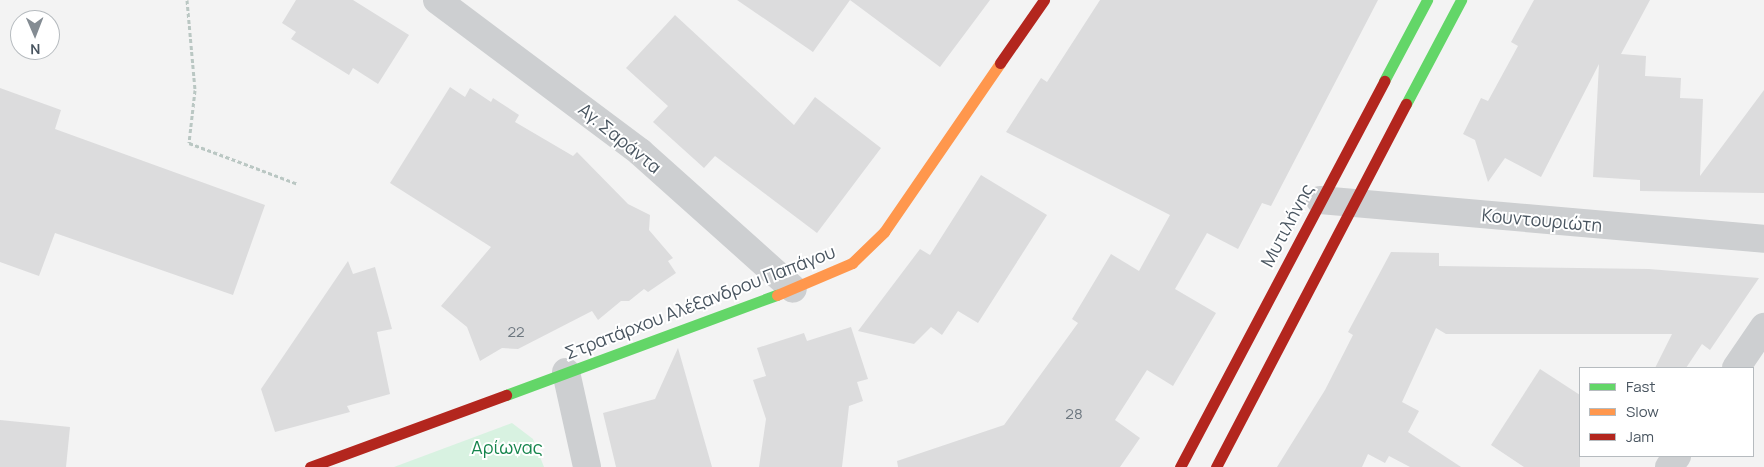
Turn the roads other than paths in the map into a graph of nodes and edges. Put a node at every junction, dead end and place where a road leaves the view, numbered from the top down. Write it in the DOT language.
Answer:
graph roads {
  1 [pos="437,0"];
  2 [pos="1044,0"];
  3 [pos="1427,0"];
  4 [pos="1461,0"];
  5 [pos="1320,200"];
  6 [pos="1354,204"];
  7 [pos="1764,239"];
  8 [pos="793,289"];
  9 [pos="1764,327"];
  10 [pos="1737,367"];
  11 [pos="566,372"];
  12 [pos="310,467"];
  13 [pos="587,467"];
  14 [pos="1180,467"];
  15 [pos="1216,467"];
  1 -- 8 [label="street, Αγ. Σαράντα"];
  2 -- 8 [label="street, Στρατάρχου Αλέξανδρου Παπάγου"];
  3 -- 5 [label="street, Μυτιλήνης"];
  4 -- 6 [label="street"];
  5 -- 6 [label="street, Κουντουριώτη"];
  5 -- 14 [label="street, Μυτιλήνης"];
  6 -- 7 [label="street, Κουντουριώτη"];
  6 -- 15 [label="street"];
  8 -- 11 [label="street, Στρατάρχου Αλέξανδρου Παπάγου"];
  9 -- 10 [label="street"];
  11 -- 12 [label="street, Στρατάρχου Αλέξανδρου Παπάγου"];
  11 -- 13 [label="street"];
}
